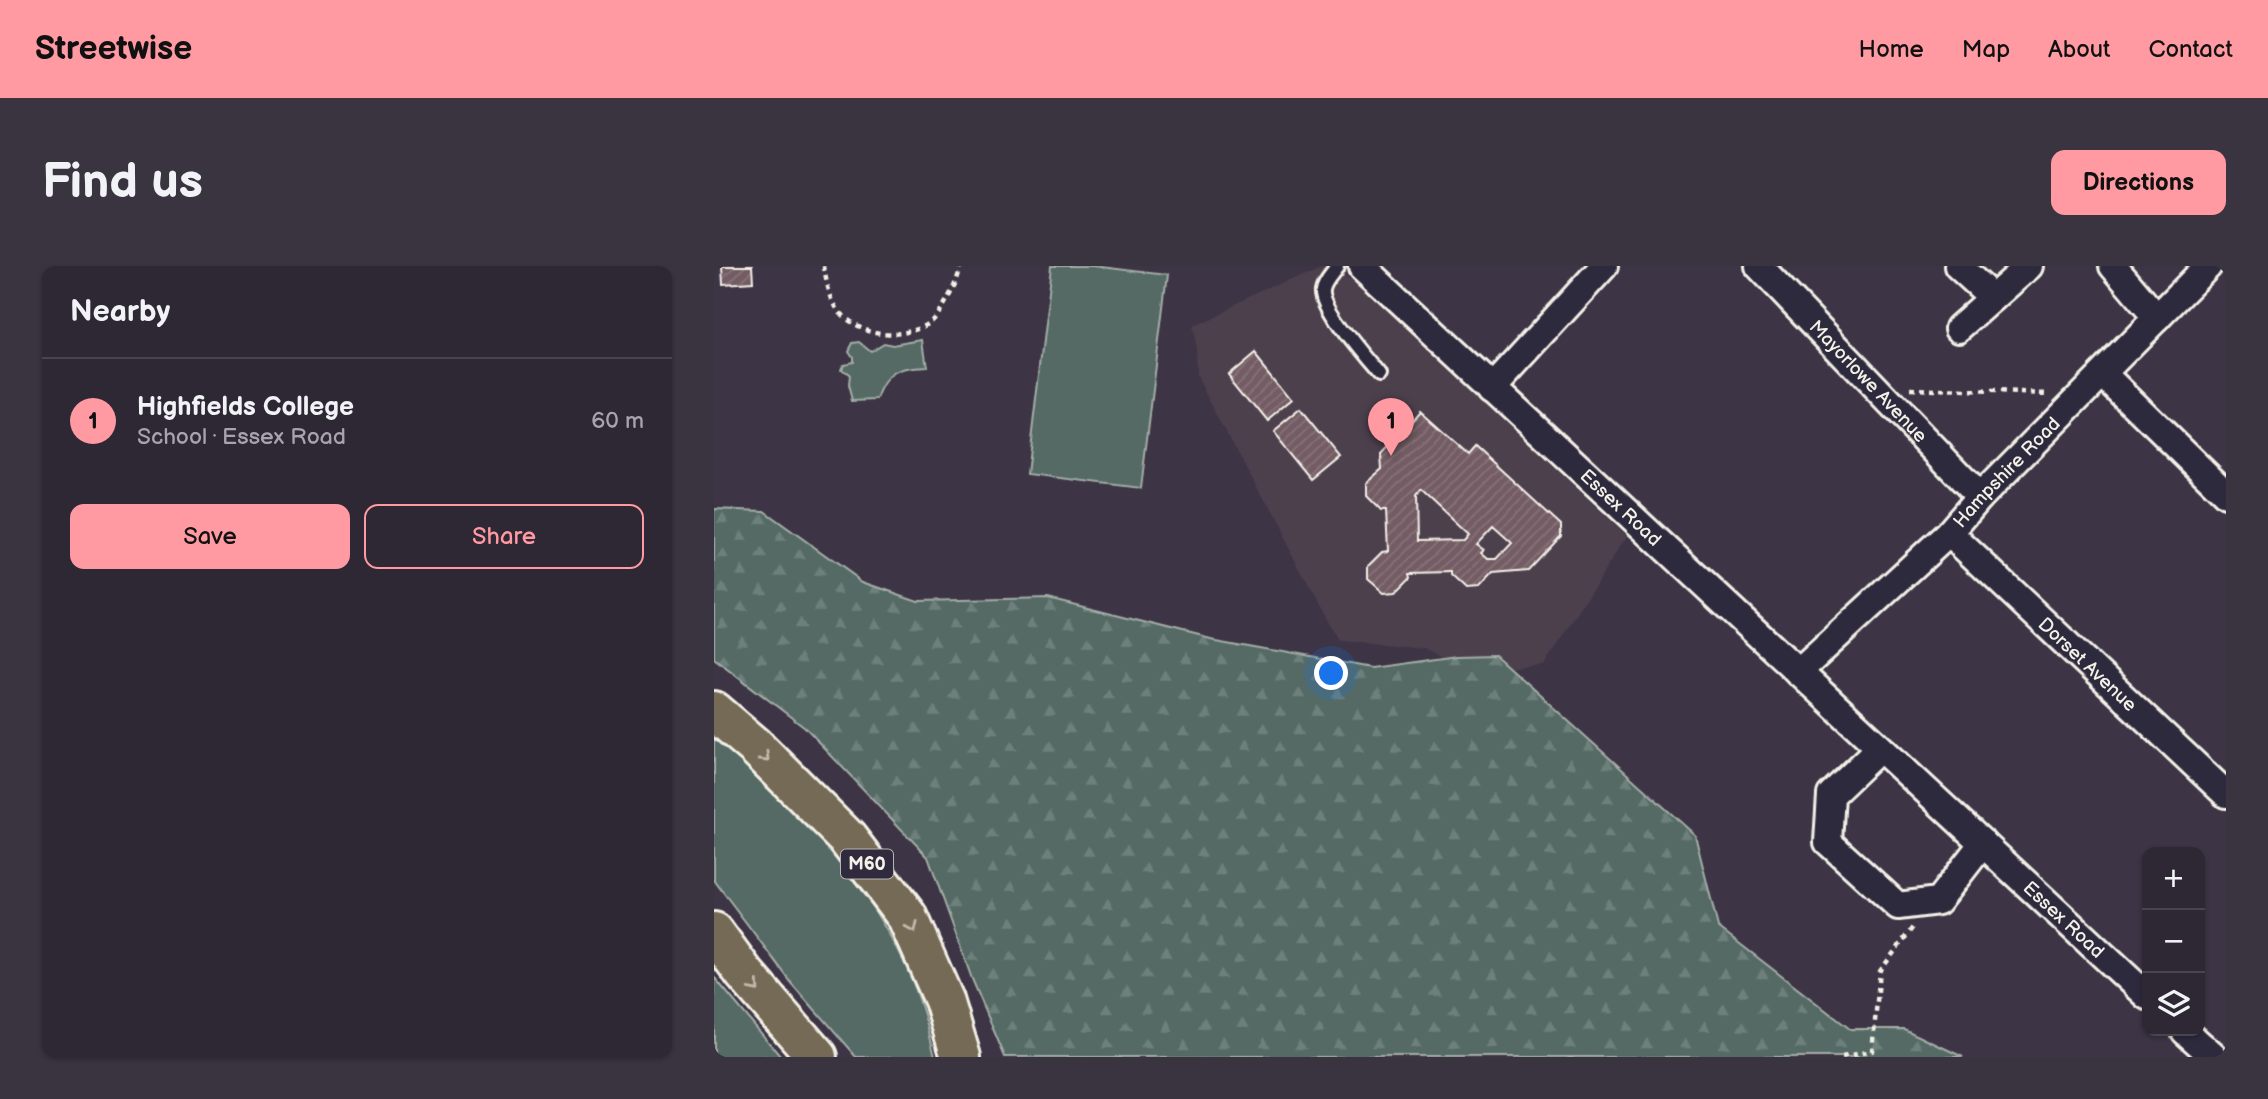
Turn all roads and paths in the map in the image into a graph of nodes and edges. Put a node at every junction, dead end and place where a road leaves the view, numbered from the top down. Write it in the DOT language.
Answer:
graph roads {
  1 [pos="824,266"];
  2 [pos="961,266"];
  3 [pos="1337,266"];
  4 [pos="1362,266"];
  5 [pos="1604,266"];
  6 [pos="1759,266"];
  7 [pos="1958,266"];
  8 [pos="2029,266"];
  9 [pos="2113,266"];
  10 [pos="2208,266"];
  11 [pos="1993,298"];
  12 [pos="2157,318"];
  13 [pos="1959,328"];
  14 [pos="2103,374"];
  15 [pos="1379,375"];
  16 [pos="1875,387"];
  17 [pos="1492,388"];
  18 [pos="2081,395"];
  19 [pos="2226,494"];
  20 [pos="1980,497"];
  21 [pos="1949,533"];
  22 [pos="1798,672"];
  23 [pos="714,711"];
  24 [pos="1880,748"];
  25 [pos="2226,793"];
  26 [pos="1983,843"];
  27 [pos="1932,902"];
  28 [pos="714,932"];
  29 [pos="2142,991"];
  30 [pos="2191,1036"];
  31 [pos="1872,1051"];
  32 [pos="817,1057"];
  33 [pos="961,1057"];
  34 [pos="1842,1057"];
  35 [pos="1880,1057"];
  36 [pos="2214,1057"];
  1 -- 2 [label="path"];
  3 -- 15 [label="lane"];
  4 -- 17 [label="street, Essex Road"];
  5 -- 17 [label="street"];
  6 -- 16 [label="street, Mayorlowe Avenue"];
  7 -- 11 [label="street"];
  8 -- 11 [label="street"];
  9 -- 12 [label="street"];
  10 -- 12 [label="street, Hampshire Road"];
  11 -- 13 [label="street"];
  12 -- 14 [label="street, Hampshire Road"];
  14 -- 18 [label="street, Hampshire Road"];
  14 -- 19 [label="street"];
  16 -- 18 [label="path"];
  16 -- 20 [label="street, Mayorlowe Avenue"];
  17 -- 22 [label="street, Essex Road"];
  18 -- 20 [label="street, Hampshire Road"];
  20 -- 21 [label="street, Hampshire Road"];
  21 -- 22 [label="street, Hampshire Road"];
  21 -- 25 [label="street, Dorset Avenue"];
  22 -- 24 [label="street, Essex Road"];
  23 -- 33 [label="highway, M60, one-way"];
  24 -- 26 [label="street, Essex Road"];
  24 -- 27 [label="street"];
  26 -- 27 [label="street"];
  26 -- 29 [label="street, Essex Road"];
  27 -- 31 [label="path"];
  28 -- 32 [label="highway, one-way"];
  30 -- 36 [label="street"];
  31 -- 34 [label="path"];
  31 -- 35 [label="path"];
}
